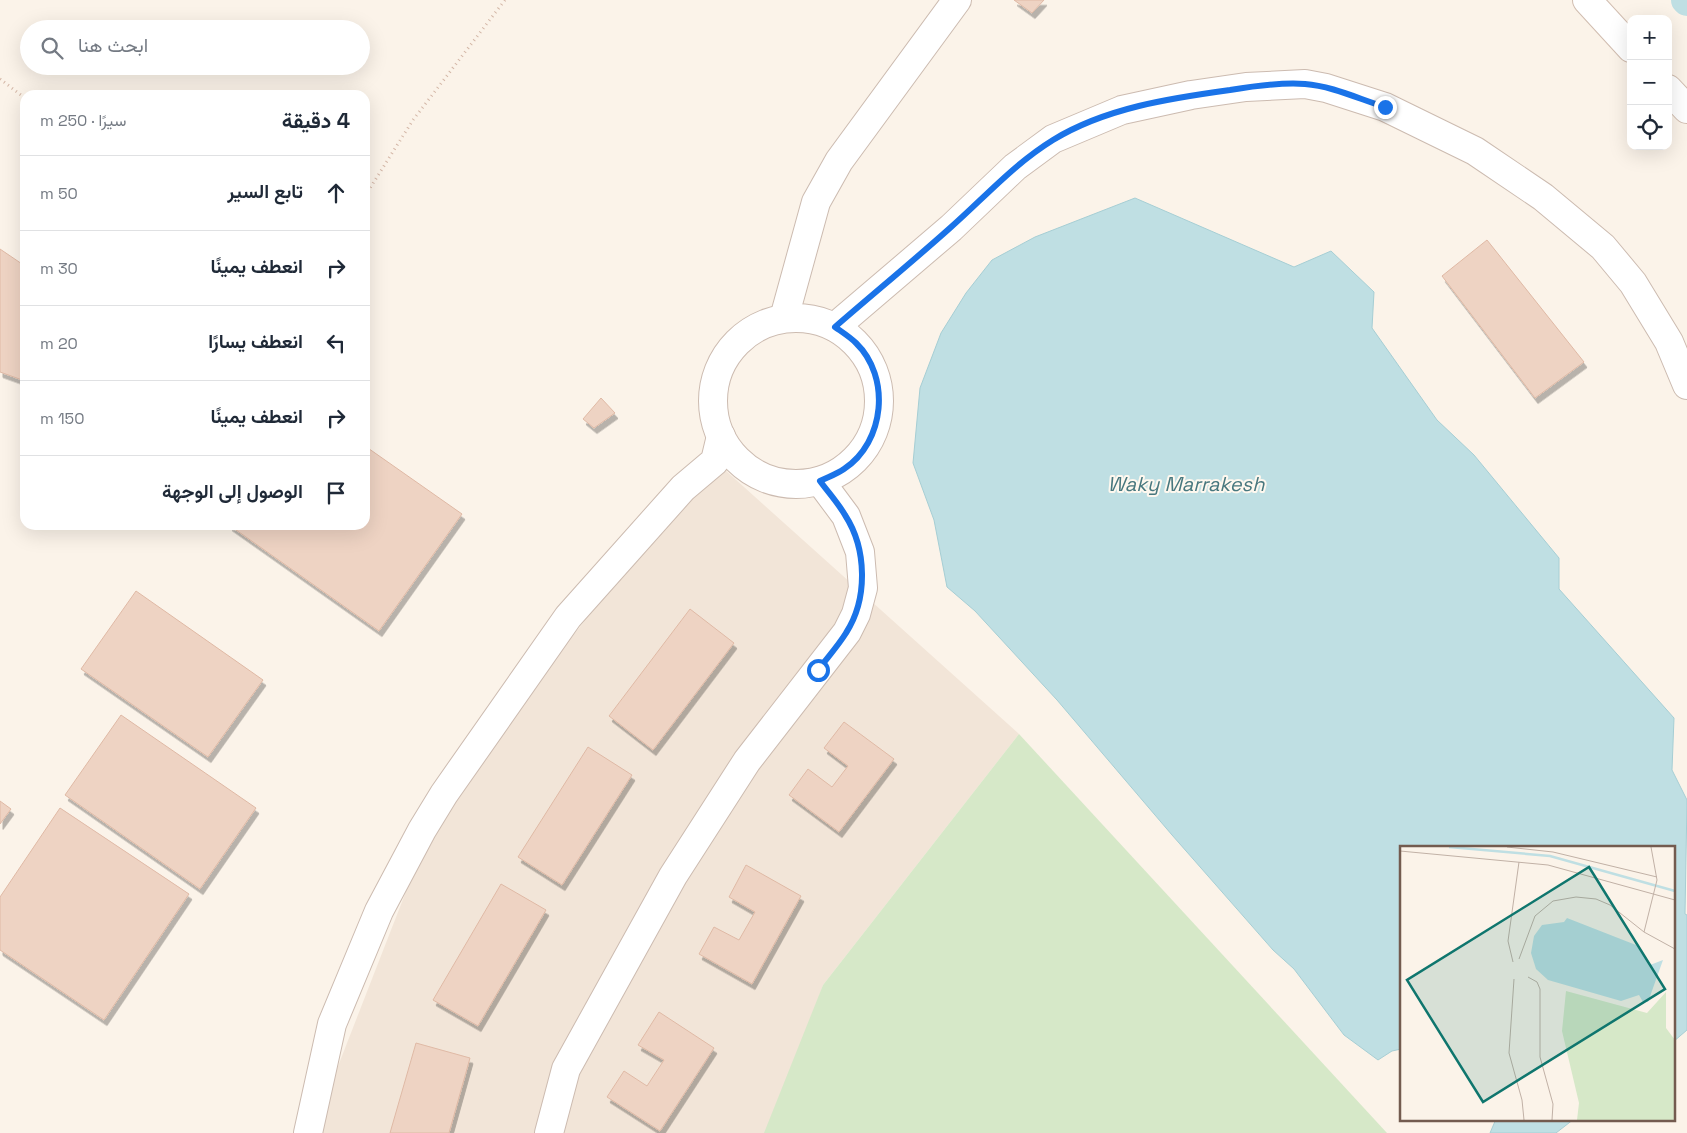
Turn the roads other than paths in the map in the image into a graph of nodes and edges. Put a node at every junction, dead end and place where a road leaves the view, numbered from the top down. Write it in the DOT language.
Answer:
graph roads {
  1 [pos="957,0"];
  2 [pos="1587,0"];
  3 [pos="1627,44"];
  4 [pos="1672,93"];
  5 [pos="1687,109"];
  6 [pos="784,318"];
  7 [pos="835,327"];
  8 [pos="1687,385"];
  9 [pos="721,436"];
  10 [pos="820,481"];
  11 [pos="308,1133"];
  12 [pos="549,1133"];
  1 -- 6 [label="street"];
  2 -- 3 [label="street"];
  4 -- 5 [label="street"];
  6 -- 7 [label="street"];
  6 -- 9 [label="street"];
  7 -- 8 [label="street"];
  7 -- 10 [label="street"];
  9 -- 10 [label="street"];
  9 -- 11 [label="street"];
  10 -- 12 [label="street"];
}
